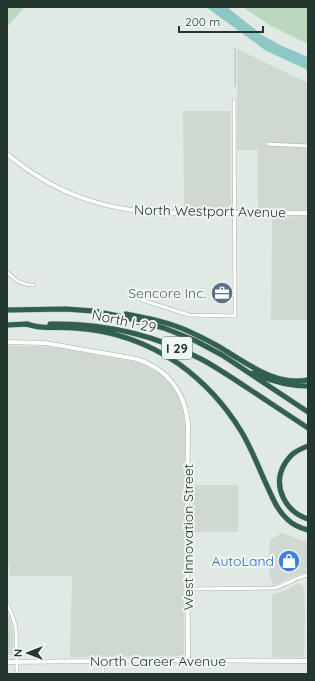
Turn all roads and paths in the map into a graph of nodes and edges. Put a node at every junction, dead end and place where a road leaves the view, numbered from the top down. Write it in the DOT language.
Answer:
graph roads {
  1 [pos="234,101"];
  2 [pos="268,144"];
  3 [pos="308,146"];
  4 [pos="7,154"];
  5 [pos="234,213"];
  6 [pos="308,213"];
  7 [pos="7,272"];
  8 [pos="33,285"];
  9 [pos="142,300"];
  10 [pos="7,310"];
  11 [pos="107,313"];
  12 [pos="26,324"];
  13 [pos="7,325"];
  14 [pos="7,342"];
  15 [pos="230,360"];
  16 [pos="308,380"];
  17 [pos="308,386"];
  18 [pos="308,412"];
  19 [pos="308,428"];
  20 [pos="308,446"];
  21 [pos="308,519"];
  22 [pos="308,530"];
  23 [pos="308,575"];
  24 [pos="188,589"];
  25 [pos="7,603"];
  26 [pos="188,660"];
  27 [pos="103,661"];
  28 [pos="308,661"];
  29 [pos="7,662"];
  30 [pos="17,662"];
  31 [pos="16,674"];
  32 [pos="103,674"];
  1 -- 5 [label="street"];
  2 -- 3 [label="street"];
  4 -- 5 [label="street, North Westport Avenue"];
  5 -- 6 [label="street, North Westport Avenue"];
  5 -- 9 [label="street"];
  7 -- 8 [label="street"];
  10 -- 11 [label="highway, North I-29 / I 29"];
  11 -- 15 [label="highway, North I-29 / I 29"];
  11 -- 16 [label="highway"];
  12 -- 13 [label="highway, North I-29 / I 29"];
  12 -- 19 [label="highway, North I-29 / I 29"];
  12 -- 22 [label="highway"];
  14 -- 24 [label="street, West Innovation Street"];
  15 -- 17 [label="highway"];
  15 -- 18 [label="highway, North I-29 / I 29"];
  20 -- 21 [label="highway"];
  23 -- 24 [label="street"];
  24 -- 26 [label="street, West Innovation Street"];
  25 -- 30 [label="street"];
  26 -- 27 [label="street, North Career Avenue"];
  26 -- 28 [label="street, North Career Avenue"];
  27 -- 30 [label="street, North Career Avenue"];
  27 -- 32 [label="street"];
  29 -- 30 [label="street, North Career Avenue"];
  30 -- 31 [label="street"];
}
